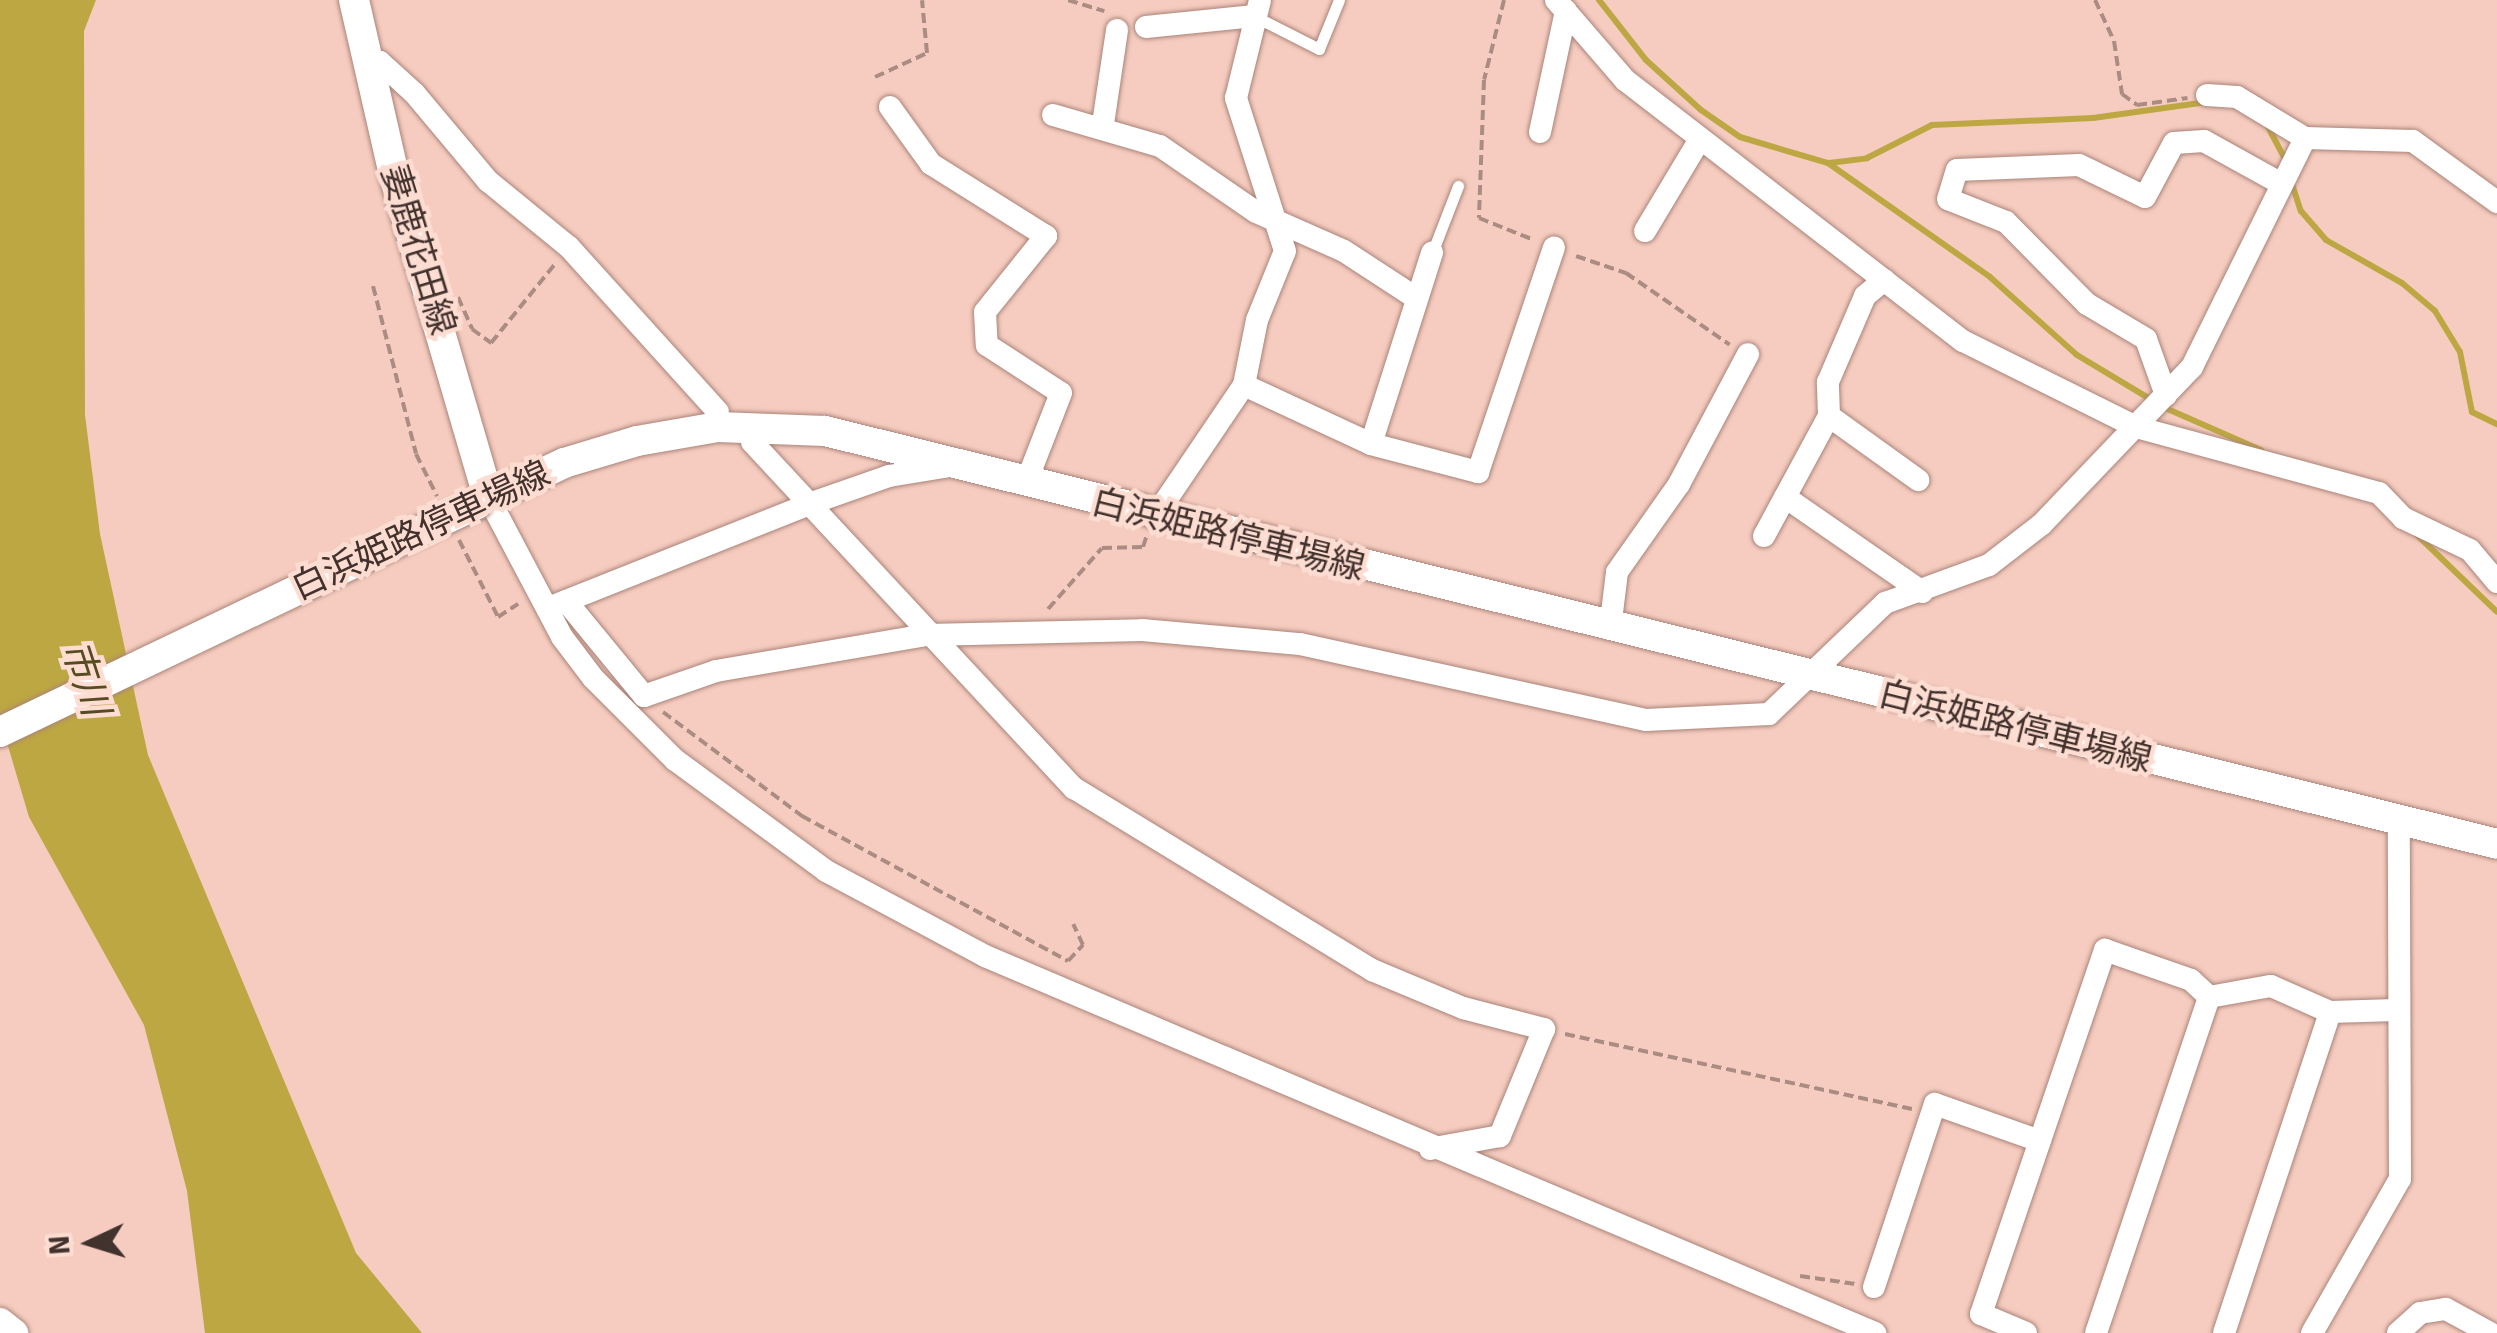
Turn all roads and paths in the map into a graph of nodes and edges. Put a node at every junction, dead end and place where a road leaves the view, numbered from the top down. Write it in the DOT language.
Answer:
graph roads {
  1 [pos="354,0"];
  2 [pos="922,0"];
  3 [pos="1339,0"];
  4 [pos="1504,0"];
  5 [pos="2095,0"];
  6 [pos="1561,6"];
  7 [pos="1257,8"];
  8 [pos="1146,26"];
  9 [pos="1117,30"];
  10 [pos="365,62"];
  11 [pos="875,77"];
  12 [pos="2208,95"];
  13 [pos="890,107"];
  14 [pos="1053,115"];
  15 [pos="1103,124"];
  16 [pos="1540,132"];
  17 [pos="1700,139"];
  18 [pos="2300,148"];
  19 [pos="2282,184"];
  20 [pos="1458,186"];
  21 [pos="2497,202"];
  22 [pos="1275,219"];
  23 [pos="1645,231"];
  24 [pos="569,247"];
  25 [pos="1554,248"];
  26 [pos="1432,253"];
  27 [pos="1884,280"];
  28 [pos="372,286"];
  29 [pos="454,288"];
  30 [pos="1416,298"];
  31 [pos="1748,354"];
  32 [pos="1244,384"];
  33 [pos="2166,394"];
  34 [pos="718,412"];
  35 [pos="1829,416"];
  36 [pos="2136,427"];
  37 [pos="752,442"];
  38 [pos="1370,444"];
  39 [pos="958,465"];
  40 [pos="1918,480"];
  41 [pos="1026,483"];
  42 [pos="1785,497"];
  43 [pos="483,501"];
  44 [pos="440,503"];
  45 [pos="812,503"];
  46 [pos="1154,518"];
  47 [pos="457,536"];
  48 [pos="1764,536"];
  49 [pos="2497,582"];
  50 [pos="1922,592"];
  51 [pos="551,600"];
  52 [pos="1610,629"];
  53 [pos="928,635"];
  54 [pos="1030,637"];
  55 [pos="1811,678"];
  56 [pos="644,696"];
  57 [pos="0,732"];
  58 [pos="2399,820"];
  59 [pos="2497,844"];
  60 [pos="1073,924"];
  61 [pos="2210,997"];
  62 [pos="2396,1010"];
  63 [pos="2330,1012"];
  64 [pos="1544,1029"];
  65 [pos="1931,1114"];
  66 [pos="2040,1141"];
  67 [pos="1430,1148"];
  68 [pos="1746,1279"];
  69 [pos="1874,1287"];
  70 [pos="0,1322"];
  71 [pos="14,1333"];
  72 [pos="1875,1333"];
  73 [pos="2026,1333"];
  74 [pos="2096,1333"];
  75 [pos="2224,1333"];
  76 [pos="2312,1333"];
  77 [pos="2398,1333"];
  78 [pos="2490,1333"];
  1 -- 10 [label="main road, 妻鹿花田線"];
  2 -- 11 [label="path"];
  3 -- 7 [label="lane"];
  4 -- 25 [label="path"];
  5 -- 12 [label="path"];
  6 -- 16 [label="street"];
  6 -- 17 [label="street"];
  7 -- 8 [label="street"];
  7 -- 22 [label="street"];
  9 -- 15 [label="street"];
  10 -- 24 [label="street"];
  10 -- 43 [label="main road, 妻鹿花田線"];
  12 -- 18 [label="street"];
  13 -- 41 [label="street"];
  14 -- 15 [label="street"];
  15 -- 22 [label="street"];
  17 -- 23 [label="street"];
  17 -- 27 [label="street"];
  18 -- 19 [label="street"];
  18 -- 21 [label="street"];
  19 -- 33 [label="street"];
  19 -- 33 [label="street"];
  20 -- 26 [label="lane"];
  22 -- 30 [label="street"];
  22 -- 32 [label="street"];
  24 -- 29 [label="path"];
  24 -- 34 [label="street"];
  25 -- 31 [label="path"];
  25 -- 38 [label="street"];
  26 -- 30 [label="street"];
  27 -- 35 [label="street"];
  27 -- 36 [label="street"];
  28 -- 44 [label="path"];
  30 -- 38 [label="street"];
  31 -- 52 [label="street"];
  32 -- 38 [label="street"];
  32 -- 46 [label="street"];
  33 -- 36 [label="street"];
  35 -- 40 [label="street"];
  35 -- 42 [label="street"];
  36 -- 49 [label="street"];
  36 -- 50 [label="street"];
  37 -- 45 [label="street"];
  39 -- 41 [label="main road, 白浜姫路停車場線"];
  39 -- 43 [label="main road, 白浜姫路停車場線"];
  39 -- 45 [label="street"];
  41 -- 46 [label="main road, 白浜姫路停車場線"];
  42 -- 48 [label="street"];
  42 -- 50 [label="street"];
  43 -- 51 [label="street"];
  43 -- 57 [label="main road, 白浜姫路停車場線, bridge"];
  45 -- 51 [label="street"];
  45 -- 53 [label="street"];
  46 -- 52 [label="main road, 白浜姫路停車場線"];
  46 -- 54 [label="path"];
  47 -- 51 [label="path"];
  50 -- 55 [label="street"];
  51 -- 56 [label="street"];
  51 -- 67 [label="street"];
  52 -- 55 [label="main road, 白浜姫路停車場線"];
  53 -- 54 [label="street"];
  53 -- 56 [label="street"];
  53 -- 64 [label="street"];
  54 -- 55 [label="street"];
  55 -- 58 [label="main road, 白浜姫路停車場線"];
  56 -- 60 [label="path"];
  58 -- 59 [label="main road, 白浜姫路停車場線"];
  58 -- 62 [label="street"];
  61 -- 63 [label="street"];
  61 -- 66 [label="street"];
  61 -- 74 [label="street"];
  62 -- 63 [label="street"];
  62 -- 76 [label="street"];
  63 -- 75 [label="street"];
  64 -- 65 [label="path"];
  64 -- 67 [label="street"];
  65 -- 66 [label="street"];
  65 -- 69 [label="street"];
  66 -- 73 [label="street"];
  67 -- 68 [label="street"];
  68 -- 69 [label="path"];
  68 -- 72 [label="street"];
  70 -- 71 [label="street"];
  77 -- 78 [label="street"];
}
